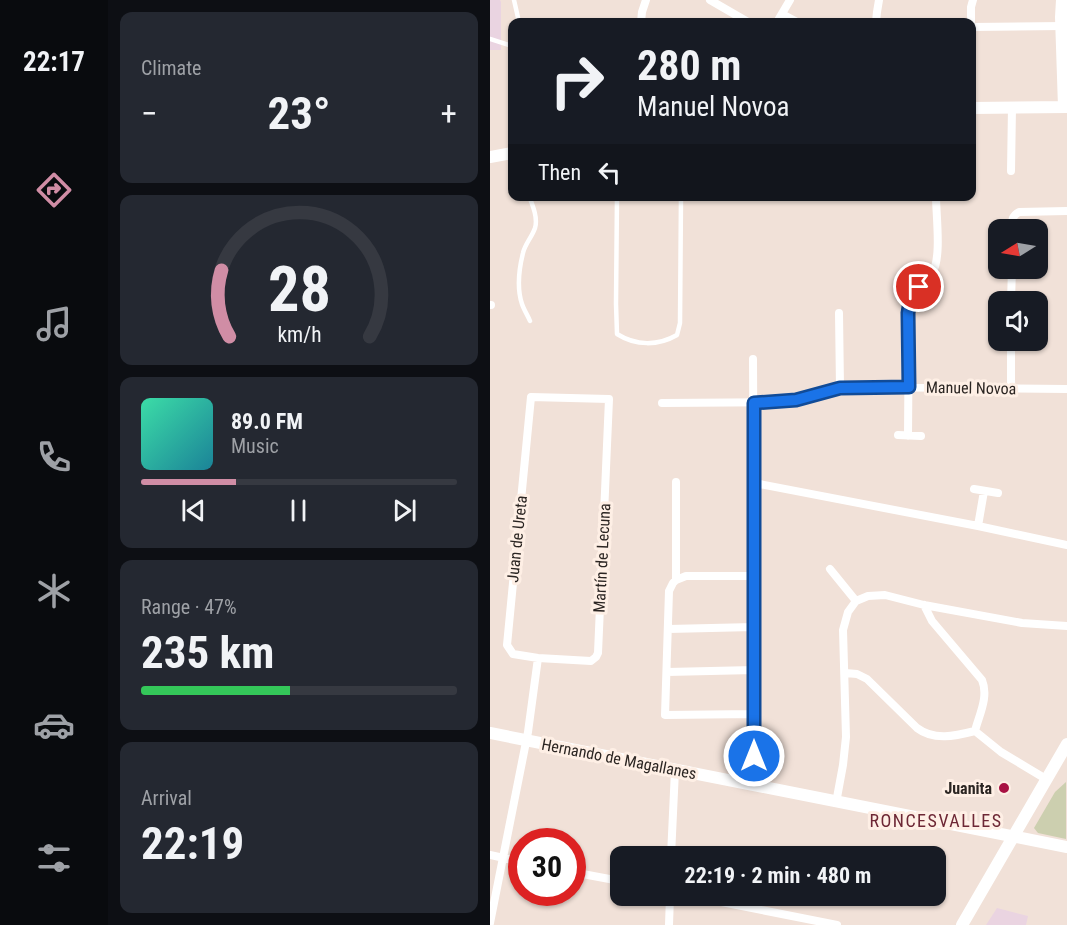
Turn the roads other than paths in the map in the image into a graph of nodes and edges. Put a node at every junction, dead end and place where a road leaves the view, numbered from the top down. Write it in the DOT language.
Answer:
graph roads {
  1 [pos="514,0"];
  2 [pos="646,0"];
  3 [pos="710,0"];
  4 [pos="790,0"];
  5 [pos="879,0"];
  6 [pos="973,0"];
  7 [pos="1062,0"];
  8 [pos="782,14"];
  9 [pos="518,18"];
  10 [pos="641,18"];
  11 [pos="741,18"];
  12 [pos="780,18"];
  13 [pos="790,18"];
  14 [pos="876,18"];
  15 [pos="971,18"];
  16 [pos="1064,26"];
  17 [pos="976,27"];
  18 [pos="490,39"];
  19 [pos="508,45"];
  20 [pos="1012,107"];
  21 [pos="1065,107"];
  22 [pos="976,108"];
  23 [pos="508,154"];
  24 [pos="490,157"];
  25 [pos="1011,171"];
  26 [pos="531,201"];
  27 [pos="617,201"];
  28 [pos="681,201"];
  29 [pos="936,201"];
  30 [pos="1066,211"];
  31 [pos="1012,219"];
  32 [pos="839,309"];
  33 [pos="530,321"];
  34 [pos="1011,351"];
  35 [pos="753,359"];
  36 [pos="909,387"];
  37 [pos="840,388"];
  38 [pos="1011,388"];
  39 [pos="1066,389"];
  40 [pos="531,397"];
  41 [pos="662,403"];
  42 [pos="754,403"];
  43 [pos="898,435"];
  44 [pos="908,436"];
  45 [pos="921,436"];
  46 [pos="676,482"];
  47 [pos="754,483"];
  48 [pos="974,489"];
  49 [pos="984,491"];
  50 [pos="998,493"];
  51 [pos="978,526"];
  52 [pos="1066,545"];
  53 [pos="830,569"];
  54 [pos="754,576"];
  55 [pos="676,579"];
  56 [pos="856,601"];
  57 [pos="924,605"];
  58 [pos="1066,626"];
  59 [pos="754,627"];
  60 [pos="668,629"];
  61 [pos="538,658"];
  62 [pos="754,669"];
  63 [pos="667,672"];
  64 [pos="845,673"];
  65 [pos="754,714"];
  66 [pos="975,731"];
  67 [pos="490,733"];
  68 [pos="526,741"];
  69 [pos="1066,744"];
  70 [pos="675,770"];
  71 [pos="1046,779"];
  72 [pos="755,786"];
  73 [pos="836,802"];
  74 [pos="1013,836"];
  75 [pos="671,846"];
  76 [pos="1066,847"];
  77 [pos="490,855"];
  78 [pos="503,858"];
  79 [pos="508,859"];
  80 [pos="586,875"];
  81 [pos="610,879"];
  82 [pos="670,906"];
  83 [pos="741,906"];
  84 [pos="490,923"];
  85 [pos="669,925"];
  86 [pos="837,925"];
  87 [pos="962,925"];
  1 -- 9 [label="lane"];
  2 -- 10 [label="street"];
  3 -- 11 [label="street"];
  4 -- 8 [label="street"];
  5 -- 14 [label="street"];
  6 -- 15 [label="street"];
  7 -- 16 [label="main road"];
  8 -- 12 [label="street"];
  8 -- 13 [label="street"];
  16 -- 17 [label="street"];
  16 -- 21 [label="main road"];
  18 -- 19 [label="lane"];
  20 -- 21 [label="main road"];
  20 -- 22 [label="main road"];
  20 -- 25 [label="street"];
  23 -- 24 [label="main road"];
  26 -- 33 [label="lane"];
  27 -- 28 [label="lane"];
  29 -- 36 [label="street"];
  30 -- 31 [label="street"];
  32 -- 37 [label="street"];
  34 -- 38 [label="street"];
  35 -- 42 [label="street"];
  36 -- 37 [label="street, Manuel Novoa"];
  36 -- 38 [label="street, Manuel Novoa"];
  36 -- 44 [label="street"];
  37 -- 42 [label="street, Manuel Novoa"];
  38 -- 39 [label="street, Manuel Novoa"];
  40 -- 61 [label="street, Juan de Ureta"];
  40 -- 61 [label="street, Martín de Lecuna"];
  41 -- 42 [label="street, Manuel Novoa"];
  42 -- 47 [label="street"];
  43 -- 44 [label="street"];
  44 -- 45 [label="street"];
  46 -- 55 [label="street"];
  47 -- 51 [label="street"];
  47 -- 54 [label="street"];
  48 -- 49 [label="street"];
  49 -- 50 [label="street"];
  49 -- 51 [label="street"];
  51 -- 52 [label="street"];
  53 -- 56 [label="street"];
  54 -- 55 [label="street"];
  54 -- 59 [label="street"];
  55 -- 60 [label="street"];
  56 -- 57 [label="street"];
  56 -- 64 [label="street"];
  57 -- 58 [label="street"];
  57 -- 66 [label="street"];
  59 -- 60 [label="street"];
  59 -- 62 [label="street"];
  60 -- 63 [label="street"];
  61 -- 68 [label="street"];
  62 -- 63 [label="street"];
  62 -- 65 [label="street"];
  63 -- 65 [label="street"];
  64 -- 66 [label="street"];
  64 -- 73 [label="street"];
  65 -- 72 [label="street"];
  66 -- 71 [label="street"];
  67 -- 68 [label="main road, Hernando de Magallanes"];
  68 -- 70 [label="main road, Hernando de Magallanes"];
  68 -- 78 [label="street"];
  69 -- 71 [label="main road"];
  70 -- 72 [label="main road, Hernando de Magallanes"];
  70 -- 75 [label="street"];
  71 -- 74 [label="main road"];
  72 -- 73 [label="main road, Hernando de Magallanes"];
  73 -- 74 [label="main road, Hernando de Magallanes"];
  74 -- 76 [label="main road, Hernando de Magallanes"];
  74 -- 87 [label="main road"];
  77 -- 78 [label="street"];
  78 -- 79 [label="street"];
  78 -- 84 [label="street"];
  80 -- 81 [label="street"];
  82 -- 85 [label="street"];
  83 -- 86 [label="street"];
}
